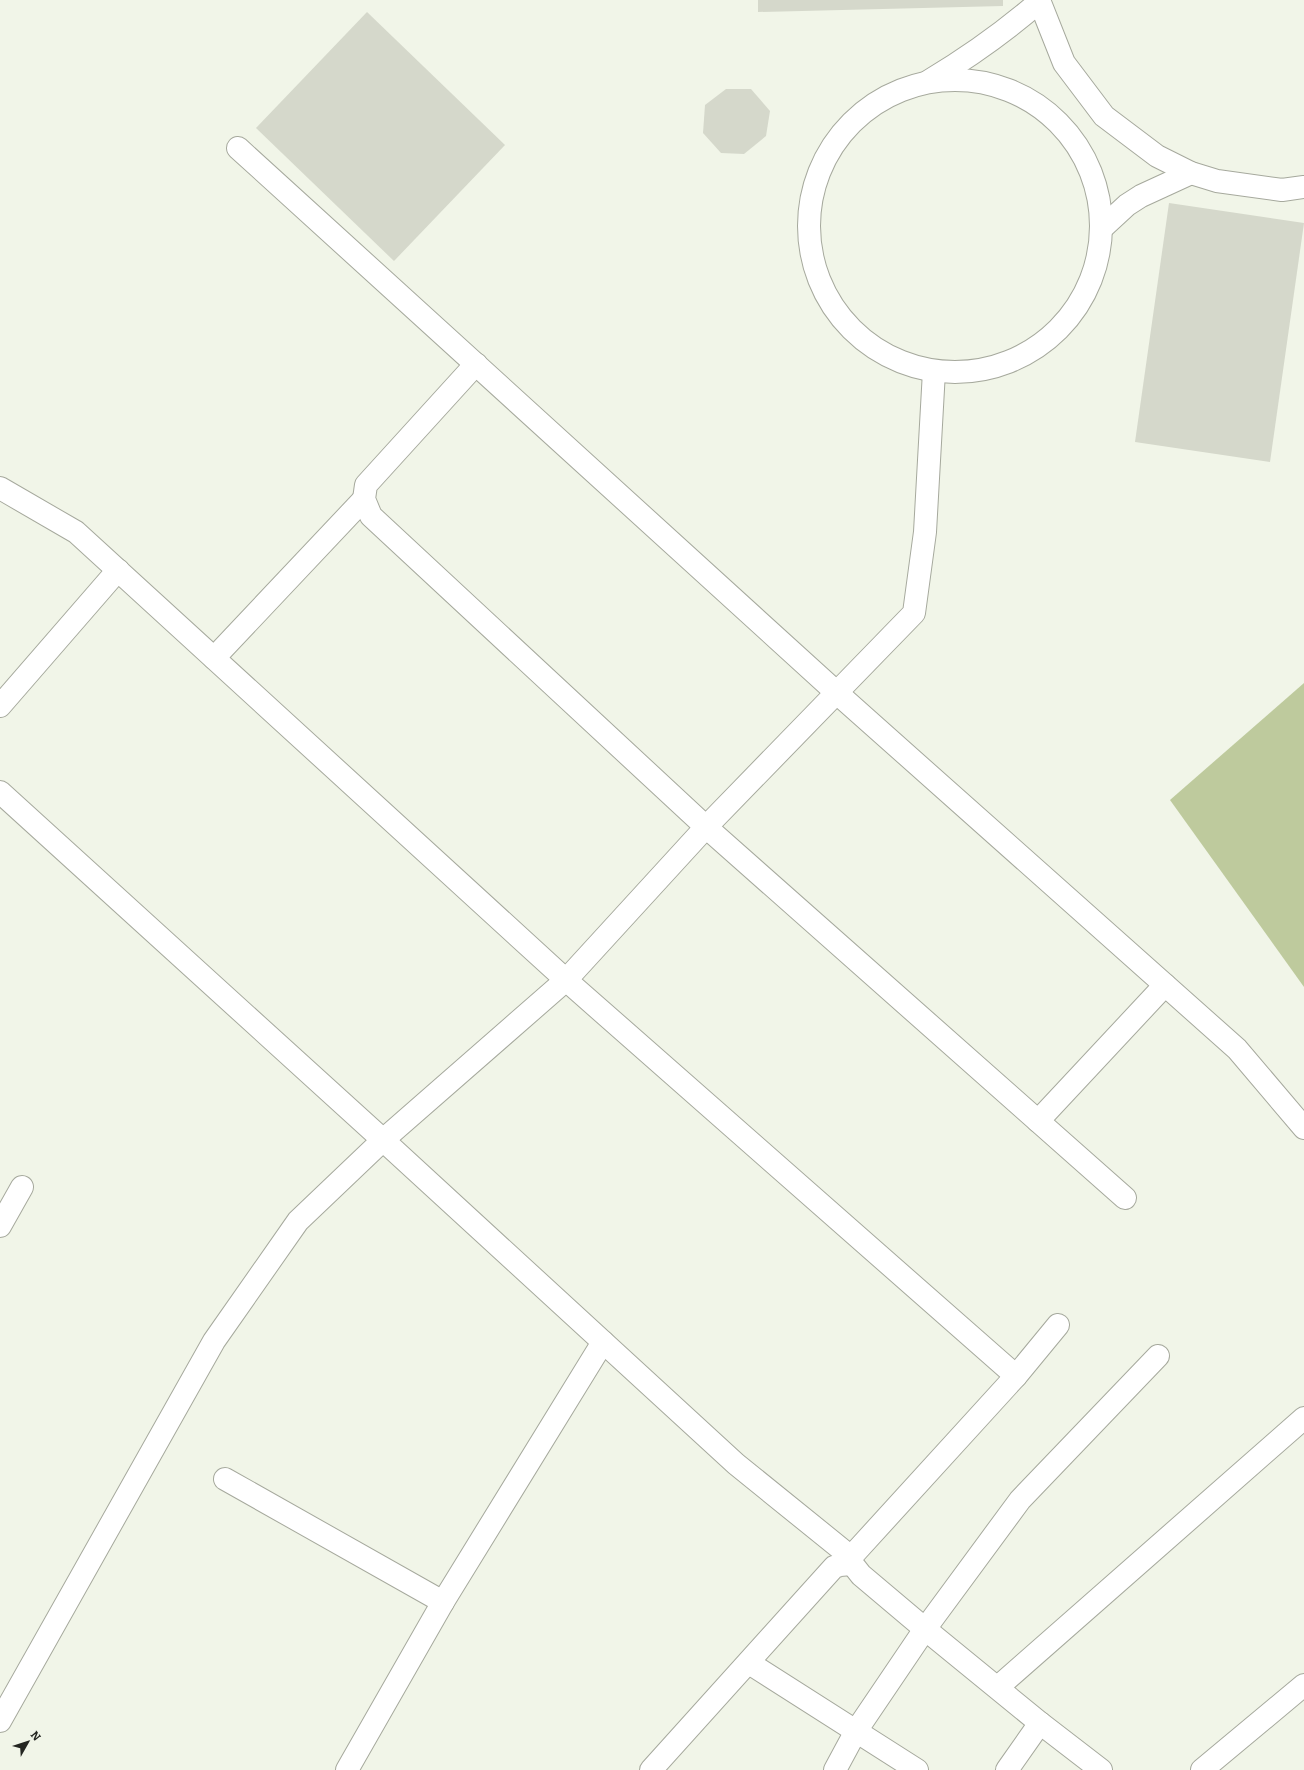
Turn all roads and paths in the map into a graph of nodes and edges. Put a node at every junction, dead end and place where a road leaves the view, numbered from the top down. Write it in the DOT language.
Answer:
graph roads {
  1 [pos="1039,1"];
  2 [pos="928,82"];
  3 [pos="238,148"];
  4 [pos="1192,172"];
  5 [pos="1304,187"];
  6 [pos="1101,229"];
  7 [pos="476,364"];
  8 [pos="934,372"];
  9 [pos="0,488"];
  10 [pos="364,499"];
  11 [pos="118,570"];
  12 [pos="214,658"];
  13 [pos="837,693"];
  14 [pos="0,706"];
  15 [pos="0,792"];
  16 [pos="706,827"];
  17 [pos="566,980"];
  18 [pos="1165,985"];
  19 [pos="1038,1121"];
  20 [pos="1304,1128"];
  21 [pos="383,1140"];
  22 [pos="22,1187"];
  23 [pos="1124,1198"];
  24 [pos="0,1226"];
  25 [pos="1058,1325"];
  26 [pos="603,1342"];
  27 [pos="1158,1356"];
  28 [pos="1016,1376"];
  29 [pos="1304,1418"];
  30 [pos="225,1479"];
  31 [pos="851,1560"];
  32 [pos="443,1602"];
  33 [pos="925,1629"];
  34 [pos="749,1663"];
  35 [pos="1304,1685"];
  36 [pos="998,1687"];
  37 [pos="0,1721"];
  38 [pos="1040,1723"];
  39 [pos="856,1731"];
  40 [pos="656,1769"];
  41 [pos="347,1770"];
  42 [pos="835,1770"];
  43 [pos="917,1770"];
  44 [pos="1007,1770"];
  45 [pos="1101,1770"];
  46 [pos="1202,1770"];
  1 -- 2 [label="street"];
  1 -- 4 [label="street"];
  2 -- 6 [label="street"];
  2 -- 8 [label="street"];
  3 -- 7 [label="street"];
  4 -- 5 [label="street"];
  4 -- 6 [label="street"];
  6 -- 8 [label="street"];
  7 -- 10 [label="street"];
  7 -- 13 [label="street"];
  8 -- 13 [label="street"];
  9 -- 11 [label="street"];
  10 -- 12 [label="street"];
  10 -- 16 [label="street"];
  11 -- 12 [label="street"];
  11 -- 14 [label="street"];
  12 -- 17 [label="street"];
  13 -- 16 [label="street"];
  13 -- 18 [label="street"];
  15 -- 21 [label="street"];
  16 -- 17 [label="street"];
  16 -- 19 [label="street"];
  17 -- 21 [label="street"];
  17 -- 28 [label="street"];
  18 -- 19 [label="street"];
  18 -- 20 [label="street"];
  19 -- 23 [label="street"];
  21 -- 26 [label="street"];
  21 -- 37 [label="street"];
  22 -- 24 [label="street"];
  25 -- 28 [label="street"];
  26 -- 31 [label="street"];
  26 -- 32 [label="street"];
  27 -- 33 [label="street"];
  28 -- 31 [label="street"];
  29 -- 36 [label="street"];
  30 -- 32 [label="street"];
  31 -- 33 [label="street"];
  31 -- 34 [label="street"];
  32 -- 41 [label="street"];
  33 -- 36 [label="street"];
  33 -- 39 [label="street"];
  34 -- 39 [label="street"];
  34 -- 40 [label="street"];
  35 -- 46 [label="street"];
  36 -- 38 [label="street"];
  38 -- 44 [label="street"];
  38 -- 45 [label="street"];
  39 -- 42 [label="street"];
  39 -- 43 [label="street"];
}
